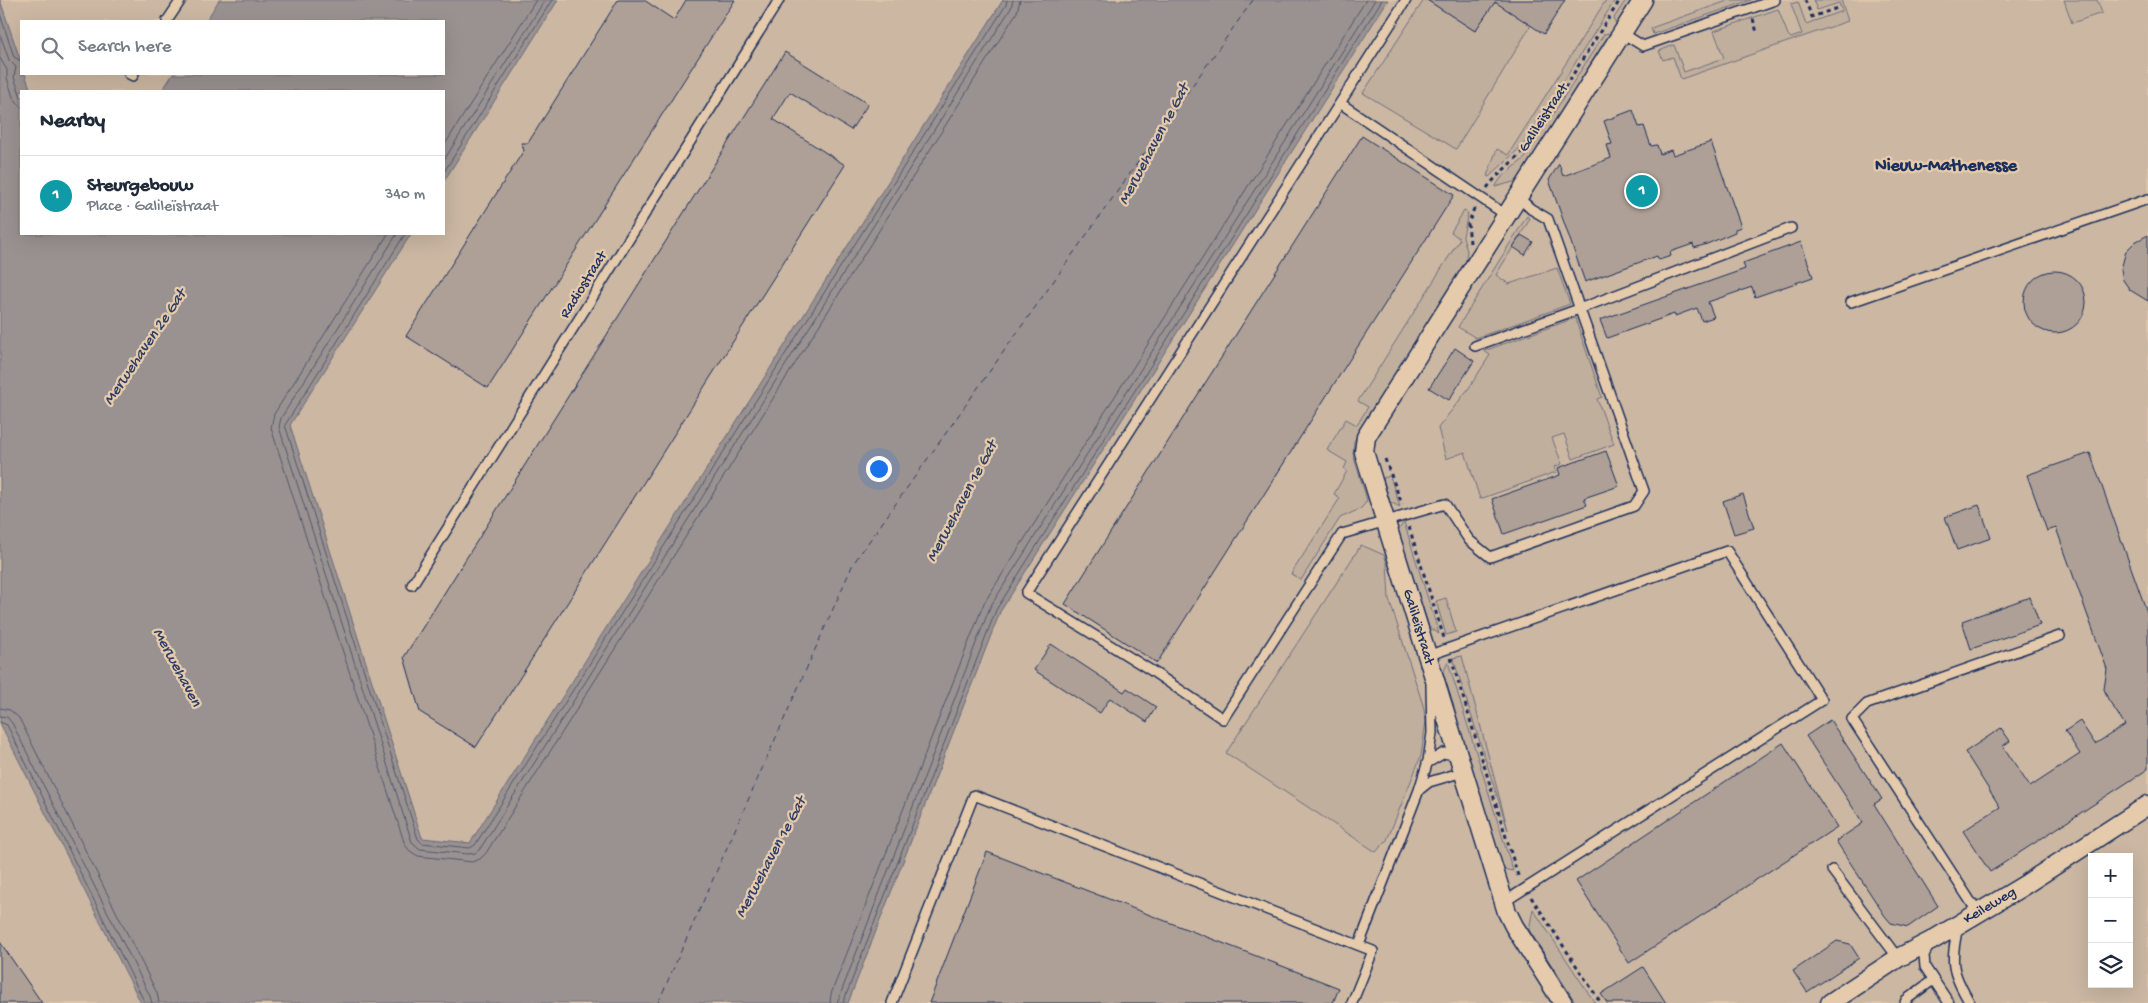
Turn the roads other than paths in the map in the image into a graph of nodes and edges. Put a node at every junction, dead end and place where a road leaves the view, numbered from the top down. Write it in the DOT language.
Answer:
graph roads {
  1 [pos="181,0"];
  2 [pos="779,0"];
  3 [pos="1406,0"];
  4 [pos="1643,0"];
  5 [pos="1776,0"];
  6 [pos="168,20"];
  7 [pos="1622,33"];
  8 [pos="1340,103"];
  9 [pos="1518,197"];
  10 [pos="2148,199"];
  11 [pos="1506,215"];
  12 [pos="1791,228"];
  13 [pos="1851,302"];
  14 [pos="1579,309"];
  15 [pos="1475,346"];
  16 [pos="1385,521"];
  17 [pos="412,585"];
  18 [pos="2060,636"];
  19 [pos="1430,664"];
  20 [pos="1427,763"];
  21 [pos="1460,764"];
  22 [pos="1419,790"];
  23 [pos="2148,805"];
  24 [pos="1832,870"];
  25 [pos="1504,902"];
  26 [pos="1978,913"];
  27 [pos="1958,925"];
  28 [pos="1931,941"];
  29 [pos="1359,945"];
  30 [pos="1898,958"];
  31 [pos="1933,980"];
  32 [pos="892,1003"];
  33 [pos="1352,1003"];
  34 [pos="1564,1003"];
  35 [pos="1830,1003"];
  36 [pos="1905,1003"];
  37 [pos="1948,1003"];
  38 [pos="1970,1003"];
  1 -- 6 [label="lane"];
  2 -- 17 [label="lane, Radiostraat"];
  3 -- 8 [label="lane"];
  4 -- 7 [label="street, Galileïstraat"];
  5 -- 7 [label="lane"];
  7 -- 9 [label="street, Galileïstraat"];
  8 -- 11 [label="lane"];
  8 -- 16 [label="lane"];
  9 -- 11 [label="street, Galileïstraat"];
  9 -- 14 [label="lane"];
  10 -- 13 [label="lane"];
  11 -- 16 [label="street, Galileïstraat"];
  12 -- 14 [label="lane"];
  14 -- 15 [label="lane"];
  14 -- 16 [label="lane"];
  16 -- 19 [label="street, Galileïstraat"];
  18 -- 26 [label="lane"];
  19 -- 20 [label="lane"];
  19 -- 21 [label="street, Galileïstraat"];
  19 -- 25 [label="lane"];
  20 -- 21 [label="lane"];
  20 -- 22 [label="lane"];
  21 -- 22 [label="lane"];
  21 -- 25 [label="street, Galileïstraat"];
  22 -- 29 [label="lane"];
  23 -- 26 [label="street, Keileweg"];
  24 -- 30 [label="lane"];
  25 -- 34 [label="street, Galileïstraat"];
  26 -- 27 [label="street, Keileweg"];
  27 -- 28 [label="street, Keileweg"];
  27 -- 38 [label="lane"];
  28 -- 30 [label="street, Keileweg"];
  28 -- 31 [label="lane"];
  29 -- 32 [label="lane"];
  29 -- 33 [label="lane"];
  30 -- 35 [label="street, Keileweg"];
  31 -- 36 [label="lane"];
  31 -- 37 [label="lane"];
}
